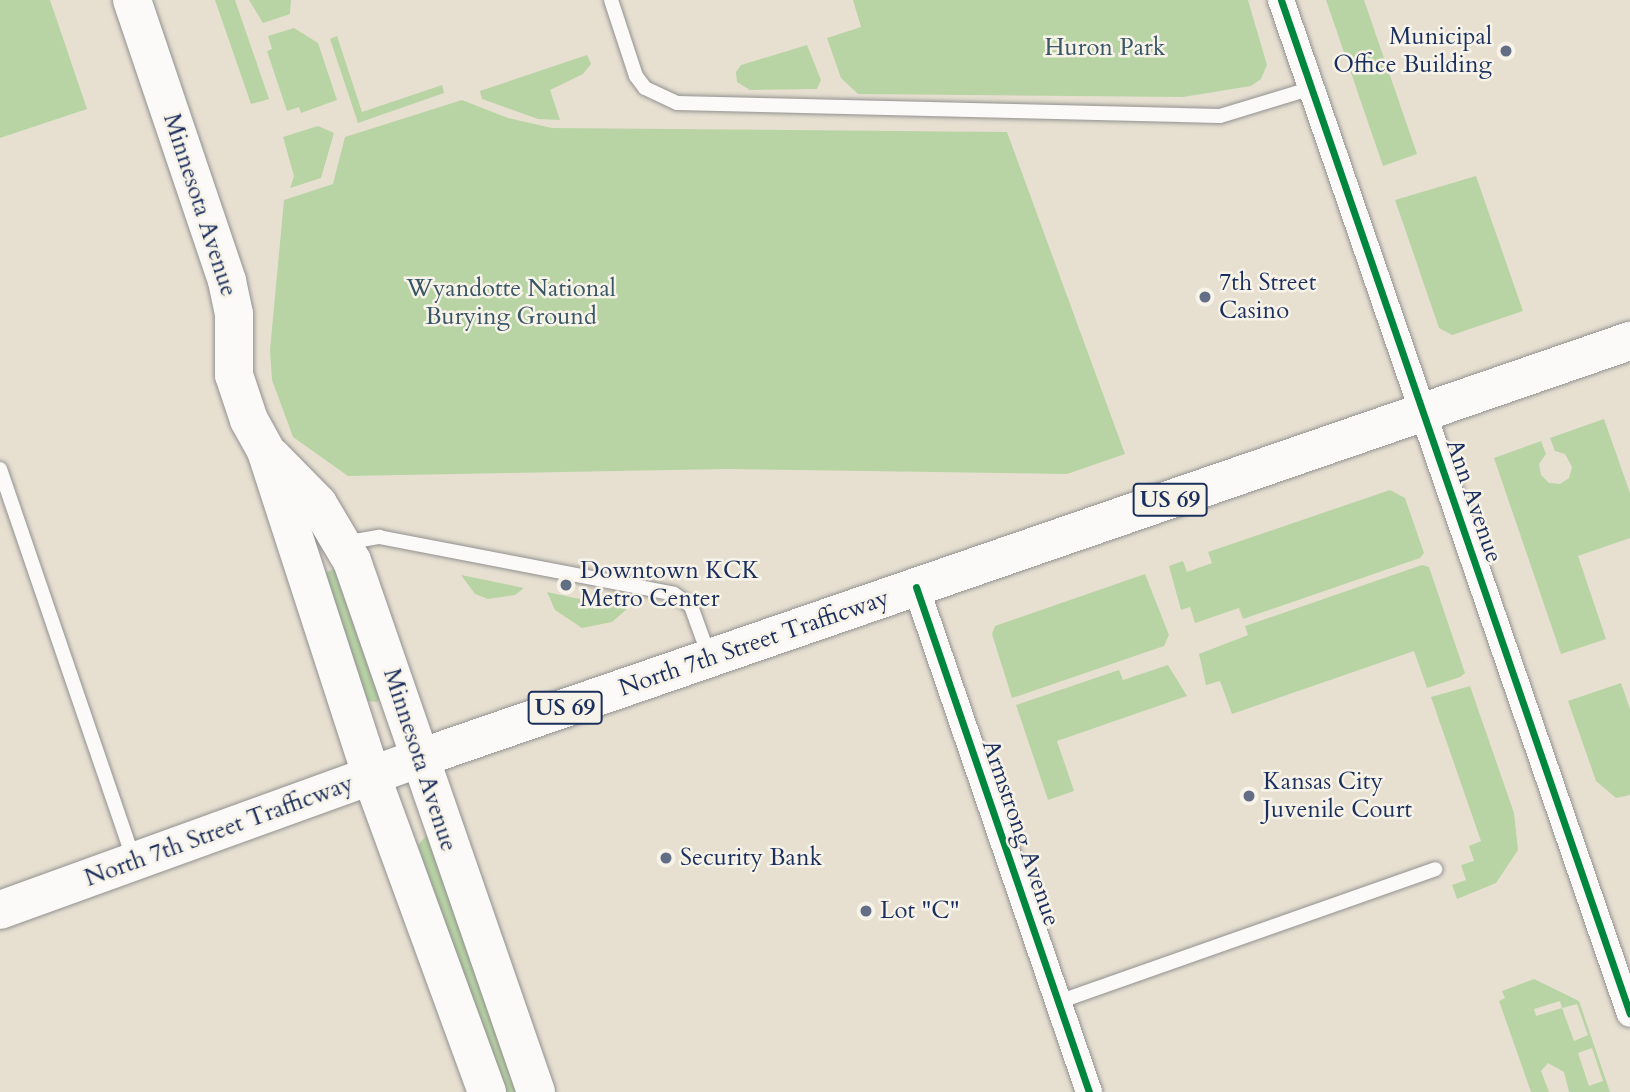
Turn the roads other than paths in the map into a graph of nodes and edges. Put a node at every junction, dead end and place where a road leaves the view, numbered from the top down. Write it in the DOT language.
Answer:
graph roads {
  1 [pos="132,0"];
  2 [pos="611,0"];
  3 [pos="1281,0"];
  4 [pos="1312,88"];
  5 [pos="1630,341"];
  6 [pos="1423,412"];
  7 [pos="266,451"];
  8 [pos="0,469"];
  9 [pos="344,543"];
  10 [pos="916,587"];
  11 [pos="710,658"];
  12 [pos="420,758"];
  13 [pos="371,775"];
  14 [pos="134,861"];
  15 [pos="1435,869"];
  16 [pos="0,911"];
  17 [pos="1058,1002"];
  18 [pos="1630,1014"];
  19 [pos="487,1092"];
  20 [pos="536,1092"];
  21 [pos="1088,1092"];
  1 -- 7 [label="main road, Minnesota Avenue"];
  2 -- 4 [label="lane"];
  3 -- 4 [label="street, Ann Avenue"];
  4 -- 6 [label="street, Ann Avenue"];
  5 -- 6 [label="main road, North 7th Street Trafficway / US 69"];
  6 -- 10 [label="main road, North 7th Street Trafficway / US 69"];
  6 -- 18 [label="street, Ann Avenue"];
  7 -- 9 [label="main road, Minnesota Avenue"];
  7 -- 13 [label="main road, Minnesota Avenue"];
  8 -- 14 [label="lane"];
  9 -- 11 [label="lane"];
  9 -- 12 [label="main road, Minnesota Avenue"];
  10 -- 11 [label="main road, North 7th Street Trafficway / US 69"];
  10 -- 17 [label="street, Armstrong Avenue"];
  11 -- 12 [label="main road, North 7th Street Trafficway / US 69"];
  12 -- 13 [label="main road, North 7th Street Trafficway / US 69"];
  12 -- 20 [label="main road, Minnesota Avenue"];
  13 -- 14 [label="main road, North 7th Street Trafficway / US 69"];
  13 -- 19 [label="main road, Minnesota Avenue"];
  14 -- 16 [label="main road, North 7th Street Trafficway / US 69"];
  15 -- 17 [label="lane"];
  17 -- 21 [label="street, Armstrong Avenue"];
}
